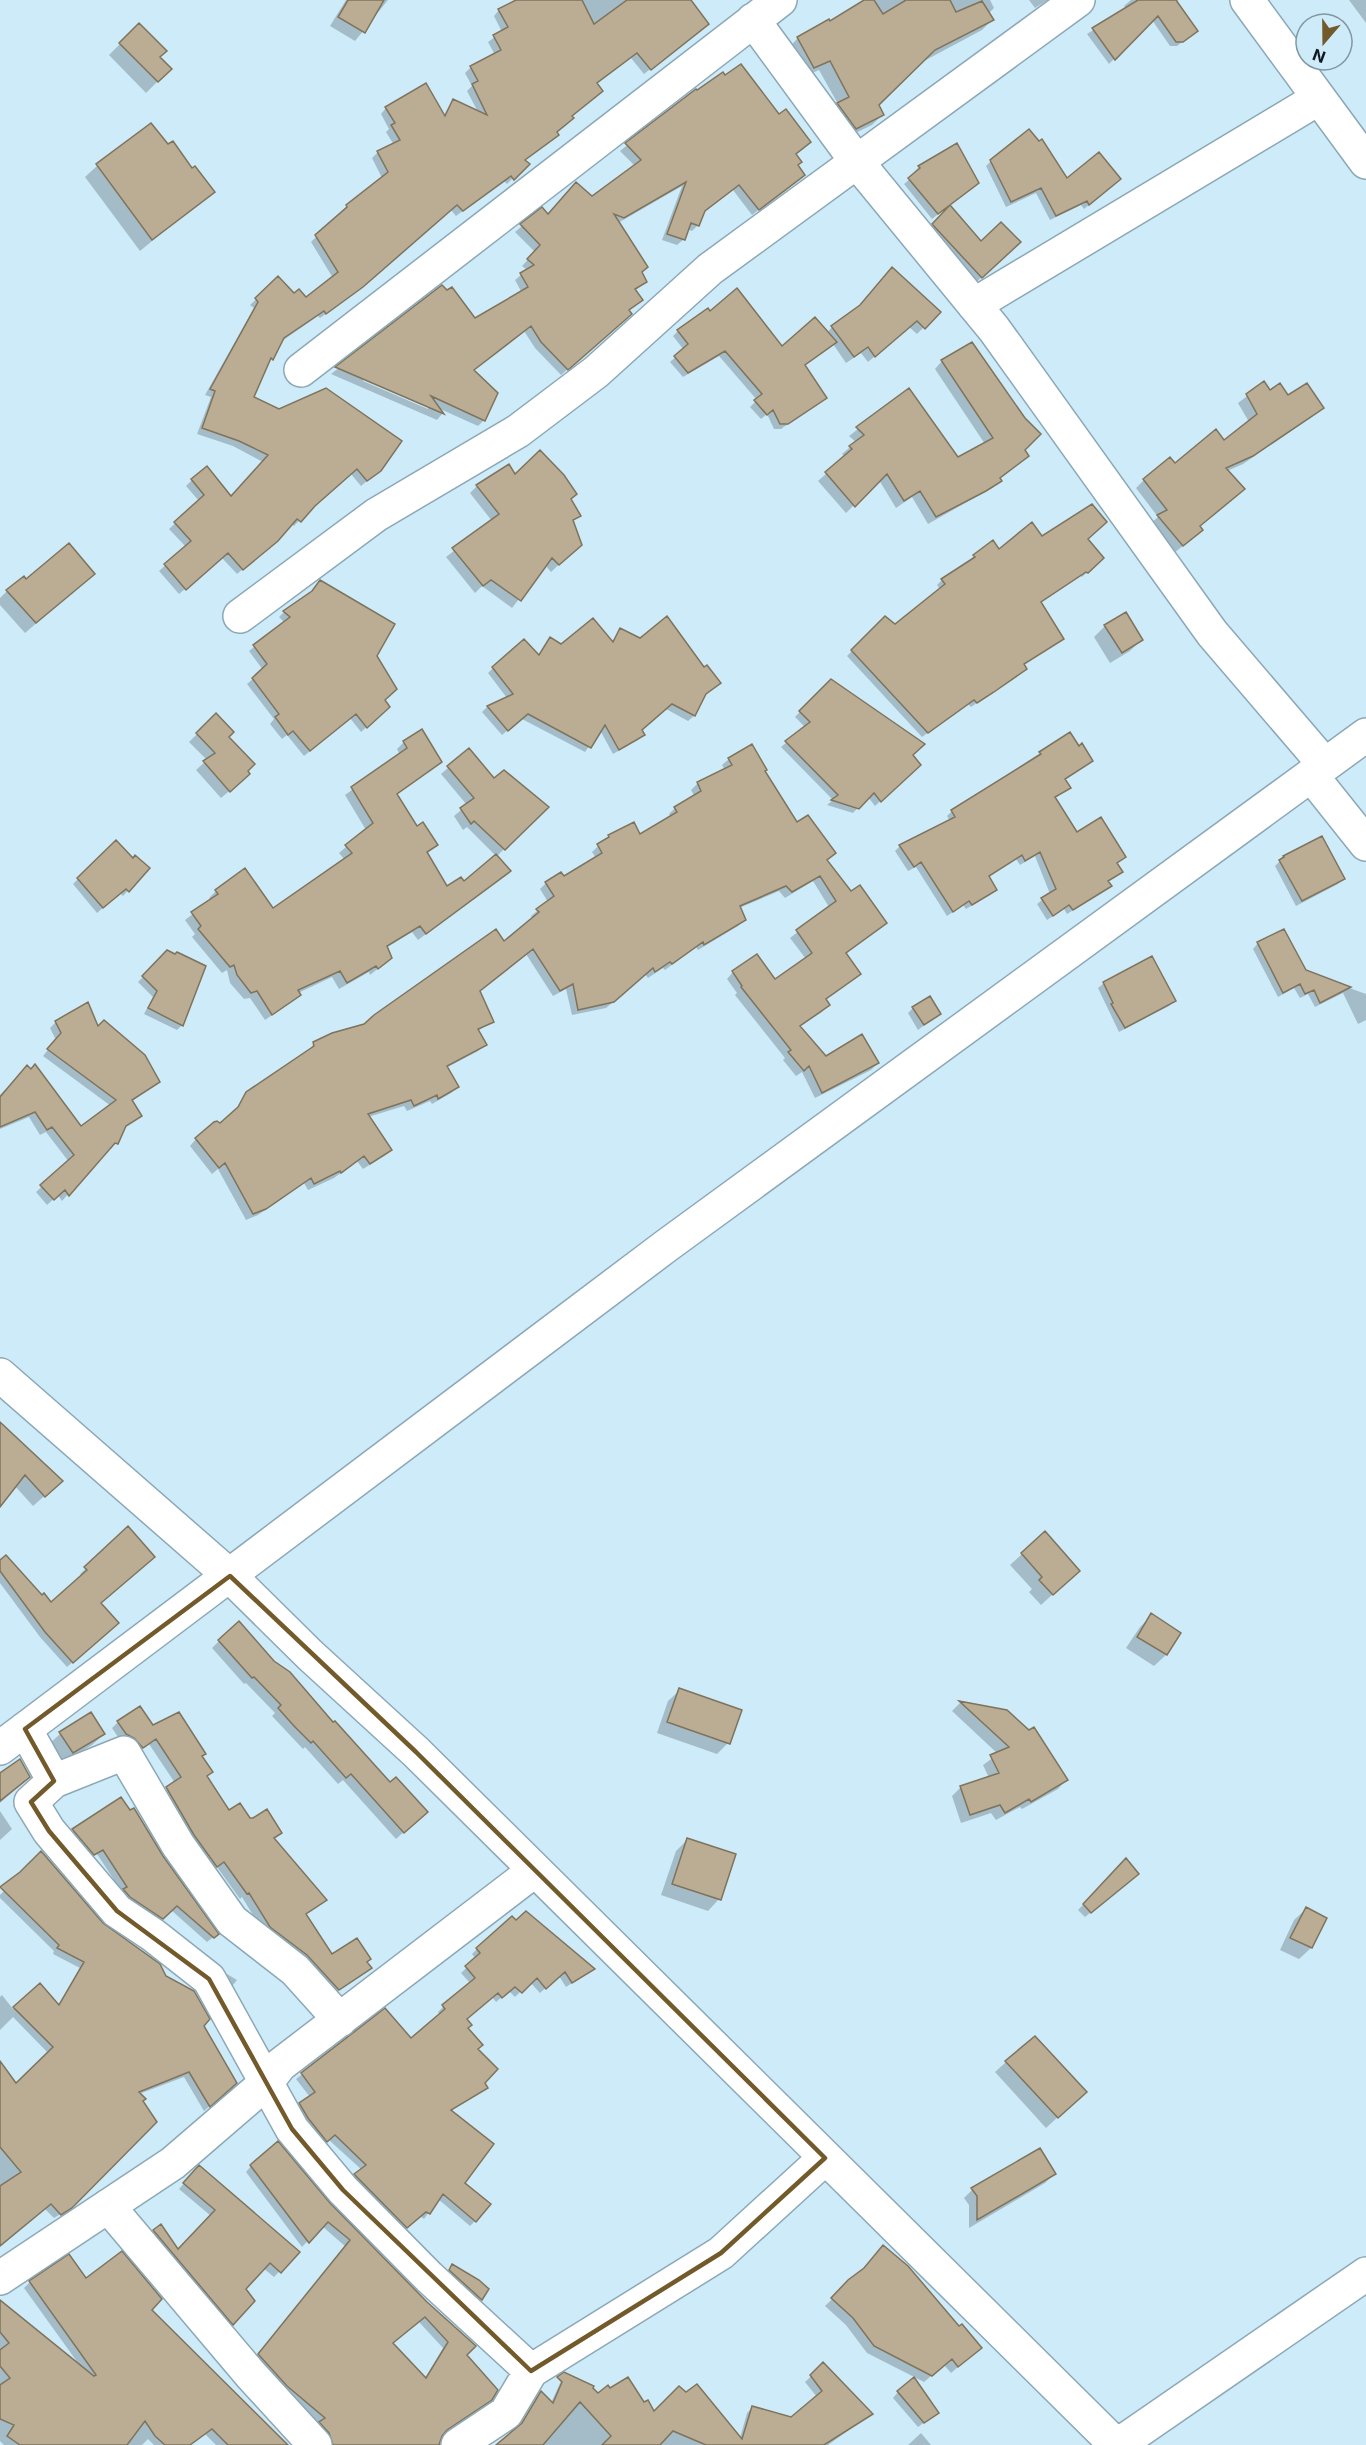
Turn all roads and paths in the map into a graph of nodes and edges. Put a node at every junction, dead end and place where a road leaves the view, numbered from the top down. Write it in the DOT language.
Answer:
graph roads {
  1 [pos="780,0"];
  2 [pos="1078,0"];
  3 [pos="1247,0"];
  4 [pos="753,20"];
  5 [pos="1319,98"];
  6 [pos="857,162"];
  7 [pos="1366,162"];
  8 [pos="974,305"];
  9 [pos="301,370"];
  10 [pos="240,616"];
  11 [pos="1366,735"];
  12 [pos="1318,770"];
  13 [pos="1366,844"];
  14 [pos="0,1375"];
  15 [pos="230,1576"];
  16 [pos="13,1738"];
  17 [pos="54,1781"];
  18 [pos="534,1871"];
  19 [pos="340,2020"];
  20 [pos="266,2083"];
  21 [pos="825,2158"];
  22 [pos="108,2206"];
  23 [pos="1366,2274"];
  24 [pos="0,2278"];
  25 [pos="531,2371"];
  26 [pos="315,2445"];
  27 [pos="458,2445"];
  28 [pos="1117,2445"];
  1 -- 4 [label="street"];
  2 -- 6 [label="street"];
  3 -- 5 [label="street"];
  4 -- 6 [label="street"];
  4 -- 9 [label="street"];
  5 -- 7 [label="street"];
  5 -- 8 [label="street"];
  6 -- 8 [label="street"];
  6 -- 10 [label="street"];
  8 -- 12 [label="street"];
  11 -- 12 [label="street"];
  12 -- 13 [label="street"];
  12 -- 15 [label="street"];
  14 -- 15 [label="street"];
  15 -- 16 [label="street"];
  15 -- 18 [label="street"];
  16 -- 17 [label="street"];
  17 -- 19 [label="street"];
  17 -- 20 [label="street"];
  18 -- 19 [label="street"];
  18 -- 21 [label="street"];
  19 -- 20 [label="street"];
  20 -- 22 [label="street"];
  20 -- 25 [label="street"];
  21 -- 25 [label="street"];
  21 -- 28 [label="street"];
  22 -- 24 [label="street"];
  22 -- 26 [label="street"];
  23 -- 28 [label="street"];
  25 -- 27 [label="street"];
}
